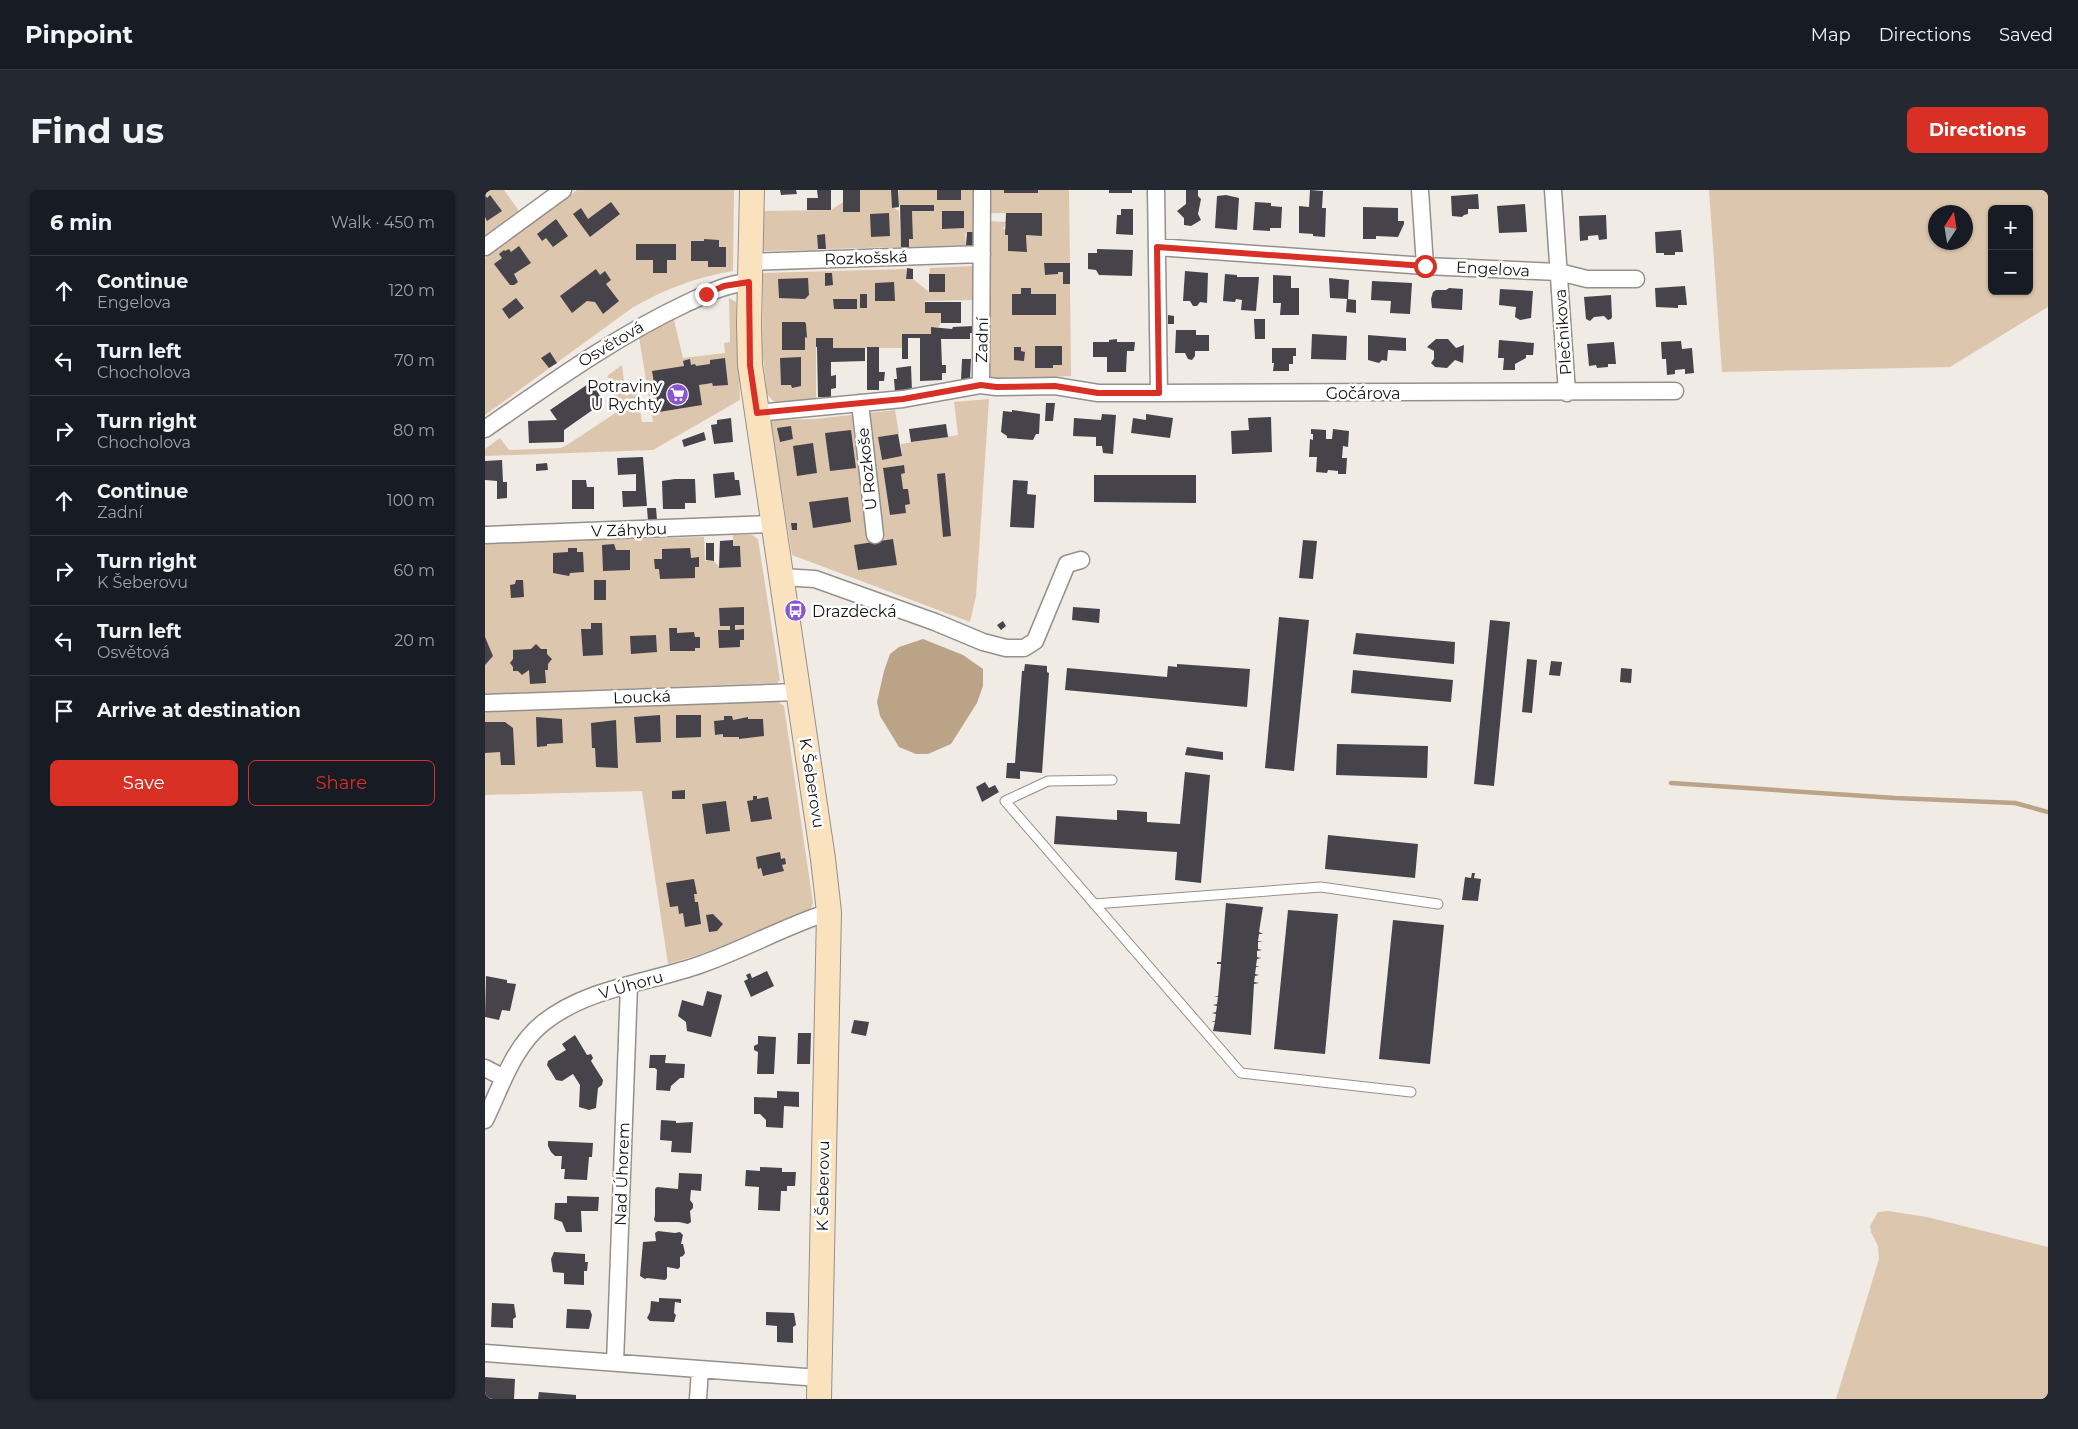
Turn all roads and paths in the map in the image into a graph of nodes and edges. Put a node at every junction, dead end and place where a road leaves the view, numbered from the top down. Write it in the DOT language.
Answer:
graph roads {
  1 [pos="563,190"];
  2 [pos="752,190"];
  3 [pos="982,190"];
  4 [pos="1156,190"];
  5 [pos="1420,190"];
  6 [pos="1553,190"];
  7 [pos="485,247"];
  8 [pos="1157,247"];
  9 [pos="982,254"];
  10 [pos="1425,266"];
  11 [pos="750,272"];
  12 [pos="1559,272"];
  13 [pos="1636,279"];
  14 [pos="981,385"];
  15 [pos="1675,391"];
  16 [pos="1159,393"];
  17 [pos="1567,393"];
  18 [pos="860,403"];
  19 [pos="757,413"];
  20 [pos="485,429"];
  21 [pos="773,524"];
  22 [pos="485,535"];
  23 [pos="875,535"];
  24 [pos="1081,560"];
  25 [pos="781,577"];
  26 [pos="798,692"];
  27 [pos="485,703"];
  28 [pos="1112,780"];
  29 [pos="1094,904"];
  30 [pos="1438,904"];
  31 [pos="829,912"];
  32 [pos="629,985"];
  33 [pos="485,1068"];
  34 [pos="504,1078"];
  35 [pos="1411,1092"];
  36 [pos="485,1120"];
  37 [pos="485,1353"];
  38 [pos="615,1363"];
  39 [pos="700,1369"];
  40 [pos="819,1389"];
  41 [pos="698,1399"];
  1 -- 7 [label="street"];
  2 -- 11 [label="street, K Šeberovu"];
  3 -- 9 [label="street, Zadní"];
  4 -- 8 [label="street"];
  5 -- 10 [label="street"];
  6 -- 12 [label="street, Plečnikova"];
  8 -- 10 [label="street, Engelova"];
  8 -- 16 [label="street"];
  9 -- 11 [label="street, Rozkošská"];
  9 -- 14 [label="street, Zadní"];
  10 -- 12 [label="street, Engelova"];
  11 -- 19 [label="street, K Šeberovu"];
  11 -- 20 [label="street, Osvětová"];
  12 -- 13 [label="street, Plečnikova"];
  12 -- 17 [label="street, Plečnikova"];
  14 -- 16 [label="street, Gočárova"];
  14 -- 18 [label="street, Zadní"];
  15 -- 17 [label="street, Gočárova"];
  16 -- 17 [label="street, Gočárova"];
  18 -- 19 [label="street, Zadní"];
  18 -- 23 [label="street, U Rozkoše"];
  19 -- 21 [label="street, K Šeberovu"];
  21 -- 22 [label="street, V Záhybu"];
  21 -- 25 [label="street, K Šeberovu"];
  24 -- 25 [label="street"];
  25 -- 26 [label="street, K Šeberovu"];
  26 -- 27 [label="street, Loucká"];
  26 -- 31 [label="street, K Šeberovu"];
  28 -- 29 [label="lane"];
  29 -- 30 [label="lane"];
  29 -- 35 [label="lane"];
  31 -- 32 [label="street, V Úhoru"];
  31 -- 40 [label="street, K Šeberovu"];
  32 -- 34 [label="street, V Úhoru"];
  32 -- 38 [label="street, Nad Úhorem"];
  33 -- 34 [label="street"];
  34 -- 36 [label="street, V Úhoru"];
  37 -- 38 [label="street"];
  38 -- 39 [label="street"];
  39 -- 40 [label="street"];
  39 -- 41 [label="street"];
}
